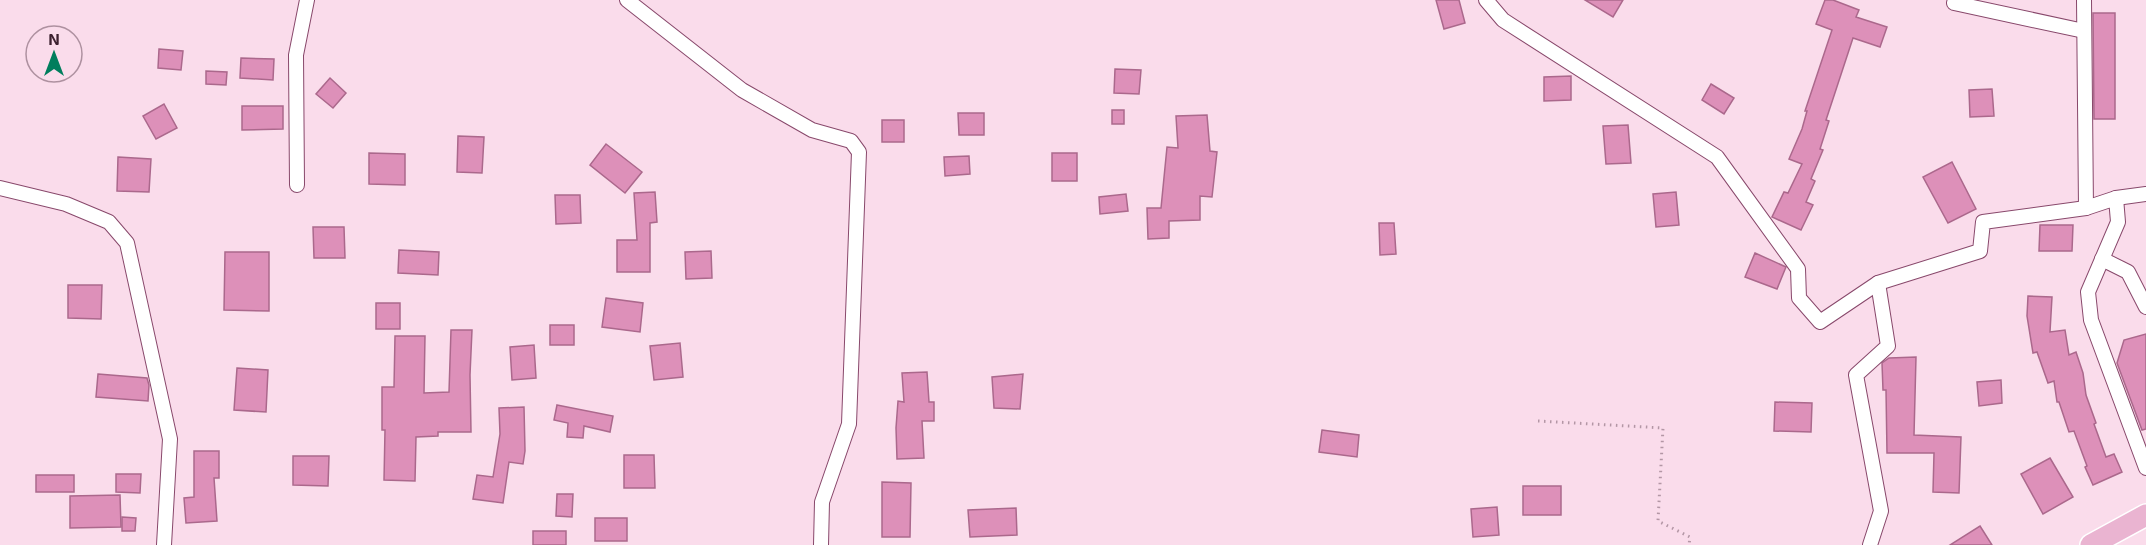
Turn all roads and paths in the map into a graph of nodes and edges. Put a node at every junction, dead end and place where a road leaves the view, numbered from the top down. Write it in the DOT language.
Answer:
graph roads {
  1 [pos="307,0"];
  2 [pos="627,0"];
  3 [pos="1486,0"];
  4 [pos="1955,0"];
  5 [pos="2084,0"];
  6 [pos="2084,31"];
  7 [pos="297,184"];
  8 [pos="0,188"];
  9 [pos="2146,194"];
  10 [pos="2116,198"];
  11 [pos="2086,208"];
  12 [pos="2102,259"];
  13 [pos="1878,283"];
  14 [pos="2146,307"];
  15 [pos="1538,422"];
  16 [pos="2146,468"];
  17 [pos="2146,515"];
  18 [pos="164,545"];
  19 [pos="821,545"];
  20 [pos="1689,545"];
  21 [pos="1870,545"];
  22 [pos="2091,545"];
  1 -- 7 [label="street"];
  2 -- 19 [label="street"];
  3 -- 13 [label="street"];
  4 -- 6 [label="street"];
  5 -- 6 [label="street"];
  6 -- 11 [label="street"];
  8 -- 18 [label="street"];
  9 -- 10 [label="street"];
  10 -- 11 [label="street"];
  10 -- 12 [label="street"];
  11 -- 13 [label="street"];
  12 -- 14 [label="street"];
  12 -- 16 [label="street"];
  13 -- 21 [label="street"];
  15 -- 20 [label="path"];
  17 -- 22 [label="main road"];
}
